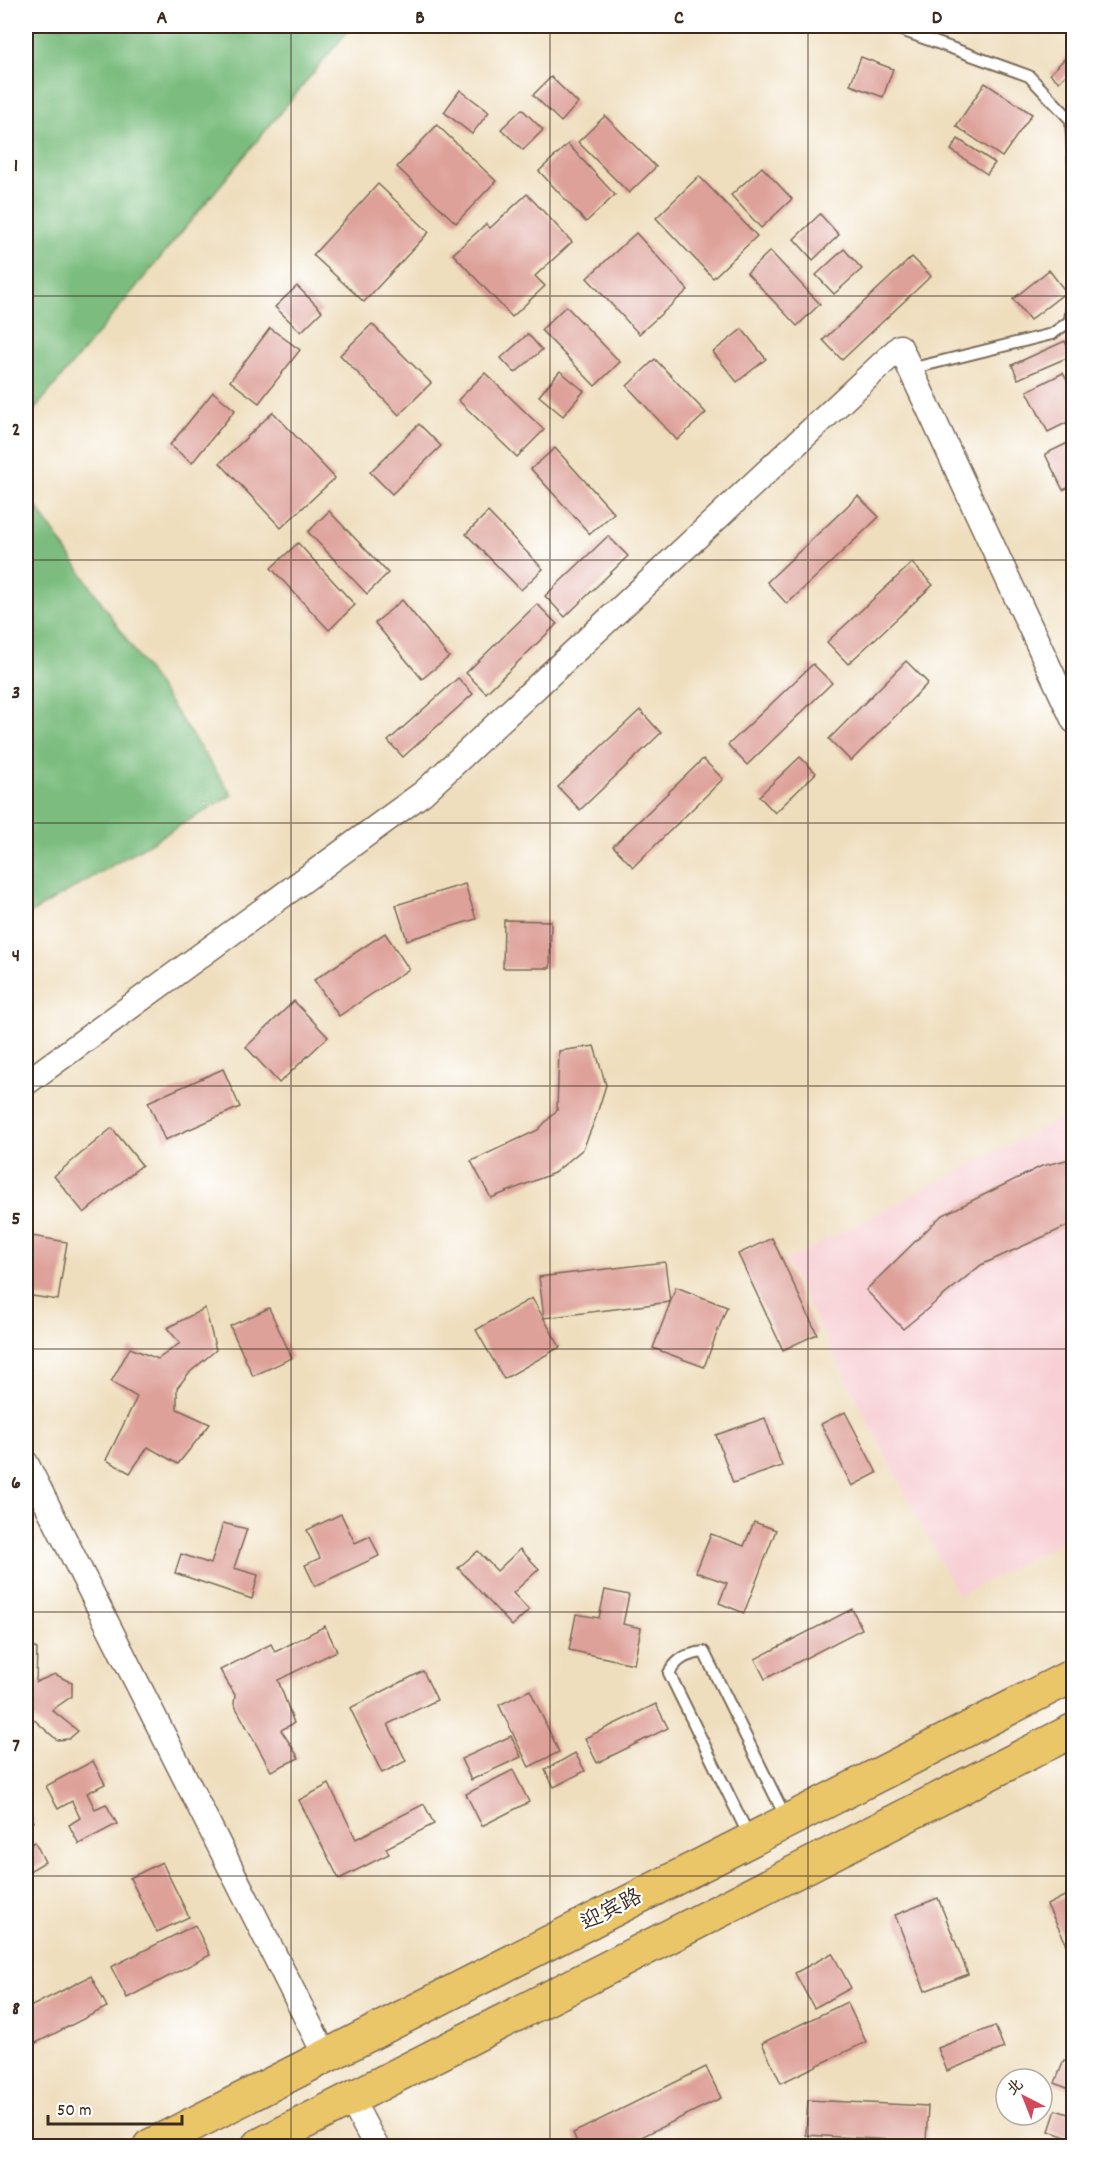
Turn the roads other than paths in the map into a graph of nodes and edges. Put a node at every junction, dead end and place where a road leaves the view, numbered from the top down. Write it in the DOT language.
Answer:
graph roads {
  1 [pos="890,26"];
  2 [pos="1074,167"];
  3 [pos="1074,286"];
  4 [pos="910,369"];
  5 [pos="1074,721"];
  6 [pos="26,1083"];
  7 [pos="26,1463"];
  8 [pos="1074,1675"];
  9 [pos="1074,1730"];
  10 [pos="787,1821"];
  11 [pos="751,1840"];
  12 [pos="326,2057"];
  13 [pos="351,2099"];
  14 [pos="150,2146"];
  15 [pos="258,2146"];
  16 [pos="376,2146"];
  1 -- 2 [label="lane"];
  3 -- 4 [label="lane"];
  4 -- 5 [label="street"];
  4 -- 6 [label="street"];
  7 -- 12 [label="street"];
  8 -- 10 [label="highway, 迎宾路"];
  9 -- 13 [label="highway"];
  10 -- 11 [label="highway, 迎宾路"];
  10 -- 11 [label="lane"];
  11 -- 12 [label="highway, 迎宾路"];
  12 -- 14 [label="highway, 迎宾路"];
  13 -- 15 [label="highway"];
  13 -- 16 [label="street"];
}
